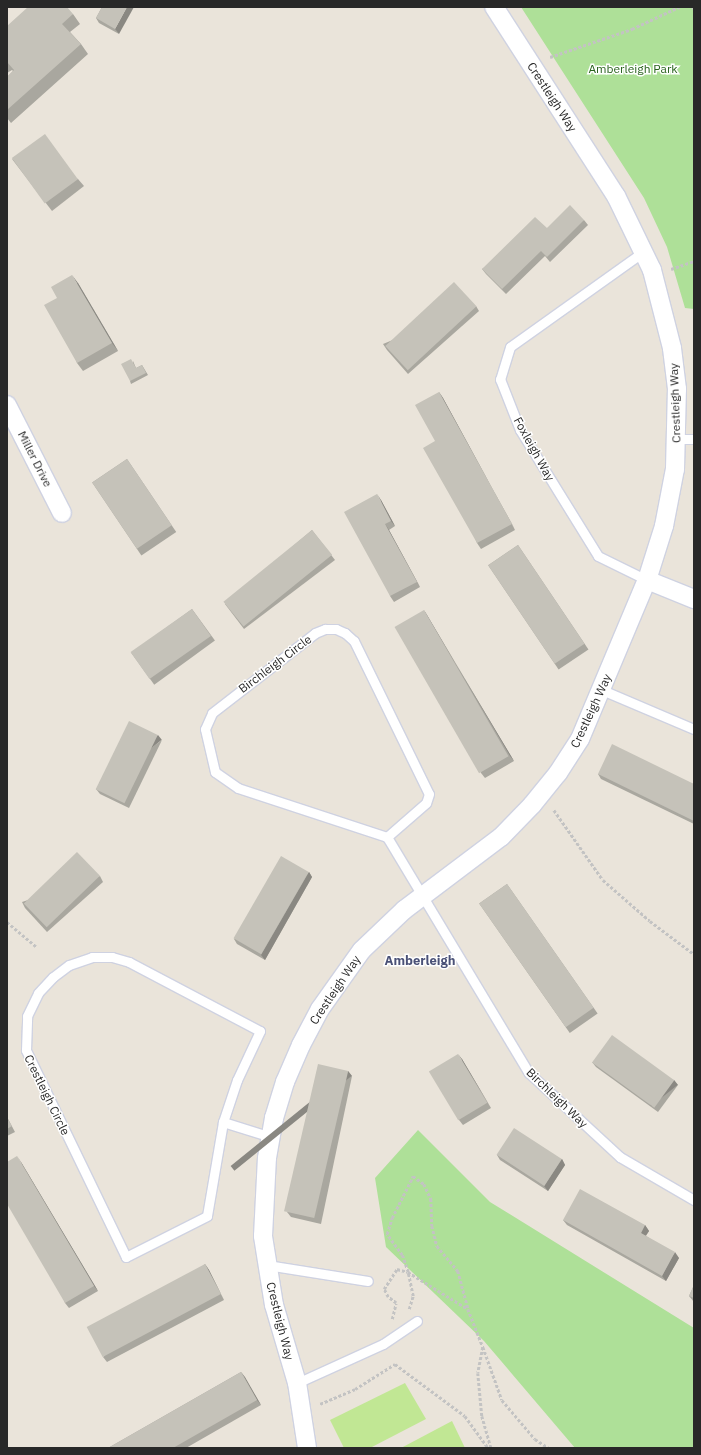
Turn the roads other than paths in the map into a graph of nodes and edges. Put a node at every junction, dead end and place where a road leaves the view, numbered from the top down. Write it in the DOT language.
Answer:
graph roads {
  1 [pos="494,7"];
  2 [pos="644,252"];
  3 [pos="7,405"];
  4 [pos="686,439"];
  5 [pos="62,513"];
  6 [pos="647,580"];
  7 [pos="694,599"];
  8 [pos="602,690"];
  9 [pos="694,729"];
  10 [pos="387,836"];
  11 [pos="424,896"];
  12 [pos="223,1122"];
  13 [pos="271,1137"];
  14 [pos="694,1200"];
  15 [pos="267,1265"];
  16 [pos="368,1281"];
  17 [pos="417,1321"];
  18 [pos="297,1383"];
  19 [pos="306,1447"];
  1 -- 2 [label="street, Crestleigh Way"];
  2 -- 4 [label="street, Crestleigh Way"];
  2 -- 6 [label="lane, Foxleigh Way"];
  3 -- 5 [label="street, Miller Drive"];
  4 -- 6 [label="street, Crestleigh Way"];
  6 -- 7 [label="street"];
  6 -- 8 [label="street, Crestleigh Way"];
  8 -- 9 [label="lane"];
  8 -- 11 [label="street, Crestleigh Way"];
  10 -- 10 [label="lane, Birchleigh Circle"];
  10 -- 11 [label="lane"];
  11 -- 13 [label="street, Crestleigh Way"];
  11 -- 14 [label="lane, Birchleigh Way"];
  12 -- 12 [label="lane, Crestleigh Circle"];
  12 -- 13 [label="lane"];
  13 -- 15 [label="street, Crestleigh Way"];
  15 -- 16 [label="lane"];
  15 -- 18 [label="street, Crestleigh Way"];
  17 -- 18 [label="lane"];
  18 -- 19 [label="street, Crestleigh Way"];
}
